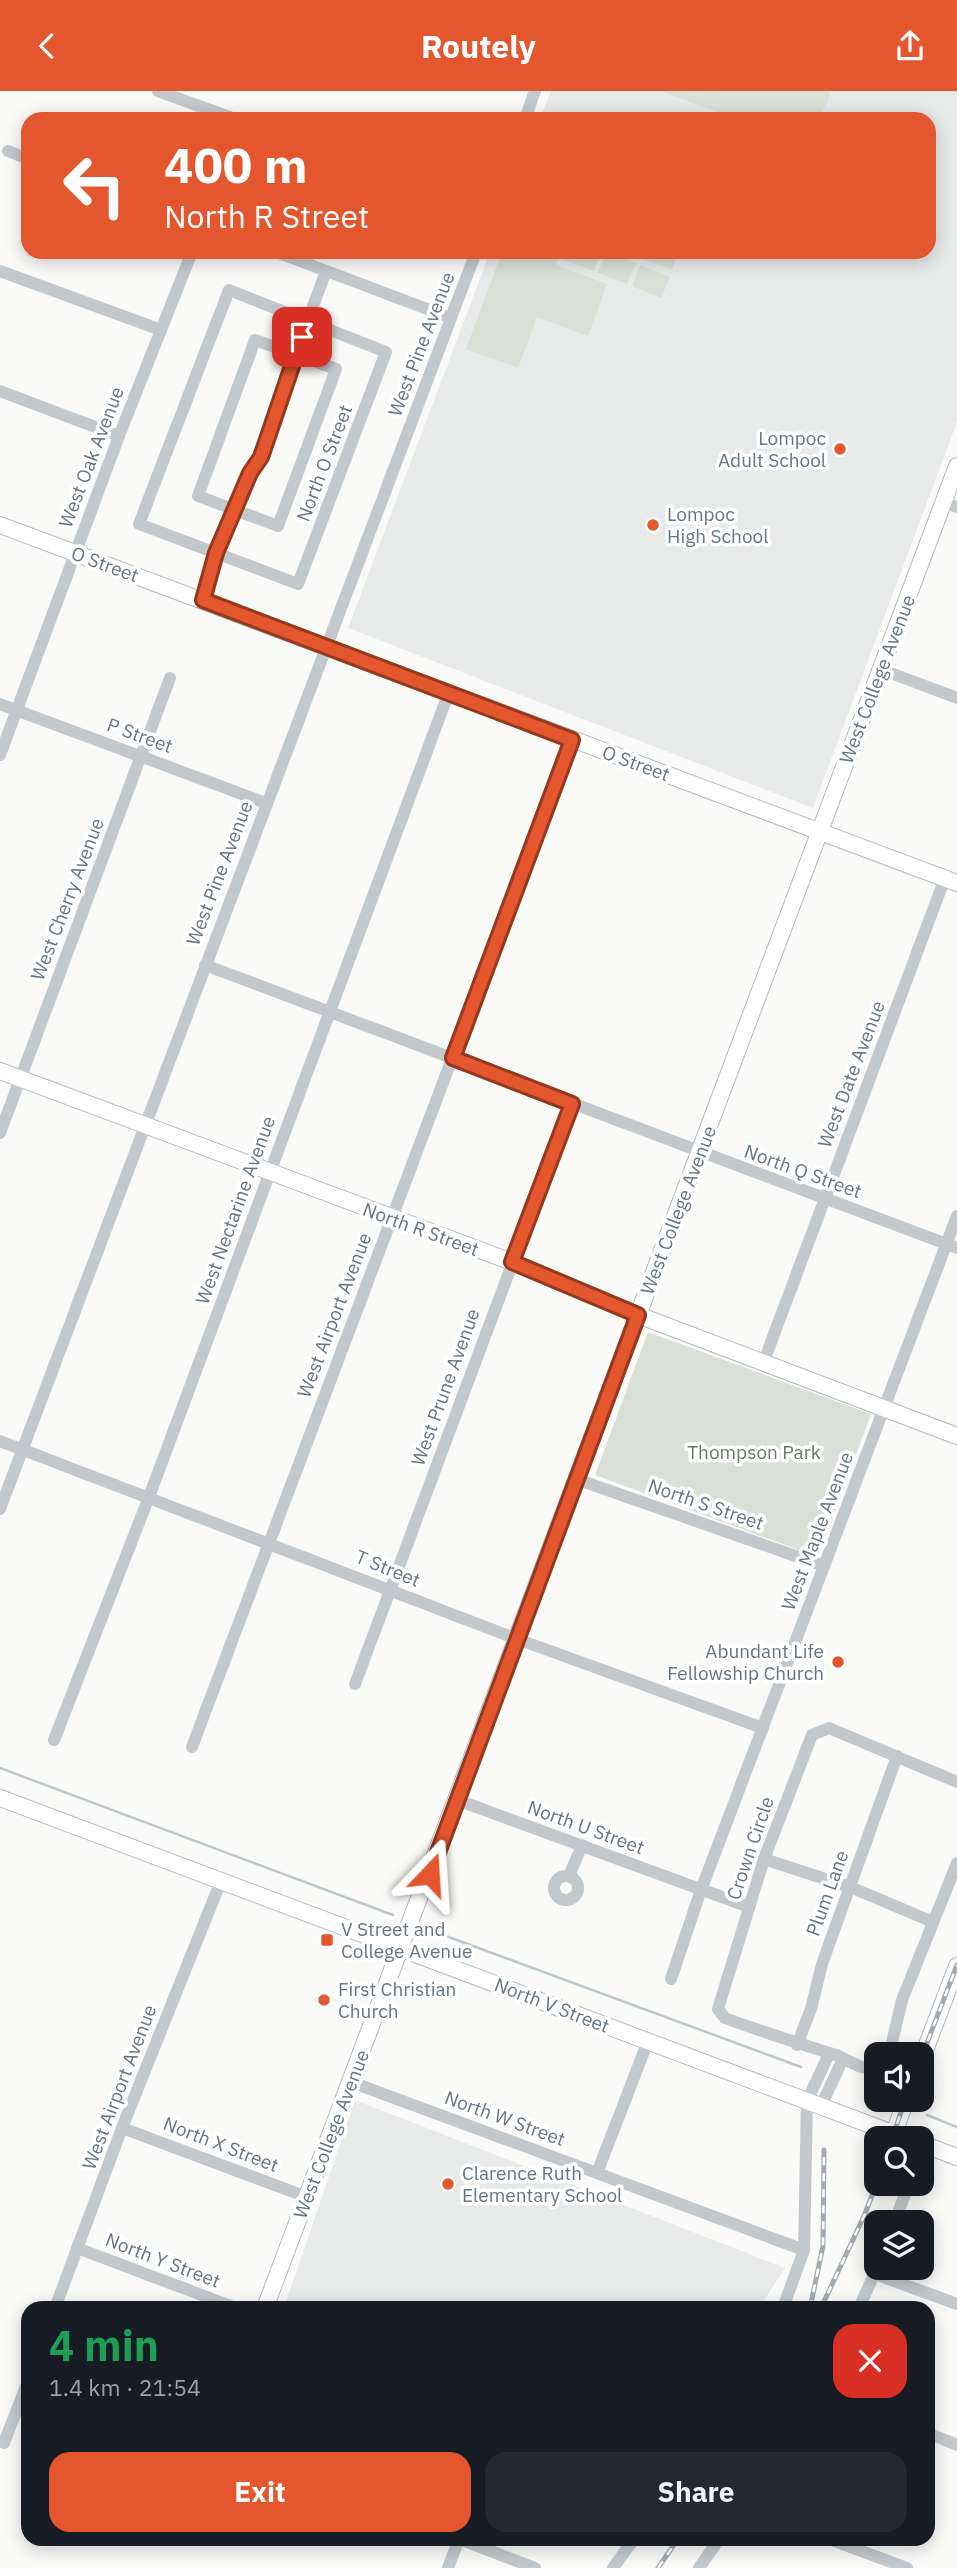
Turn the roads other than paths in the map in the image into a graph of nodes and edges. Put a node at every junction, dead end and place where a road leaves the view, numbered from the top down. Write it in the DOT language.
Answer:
graph roads {
  1 [pos="158,91"];
  2 [pos="535,91"];
  3 [pos="216,112"];
  4 [pos="528,112"];
  5 [pos="8,151"];
  6 [pos="21,156"];
  7 [pos="189,259"];
  8 [pos="294,259"];
  9 [pos="473,259"];
  10 [pos="0,271"];
  11 [pos="326,271"];
  12 [pos="308,319"];
  13 [pos="451,319"];
  14 [pos="161,330"];
  15 [pos="295,354"];
  16 [pos="0,391"];
  17 [pos="119,436"];
  18 [pos="957,466"];
  19 [pos="950,504"];
  20 [pos="236,510"];
  21 [pos="0,525"];
  22 [pos="75,553"];
  23 [pos="216,553"];
  24 [pos="203,600"];
  25 [pos="327,646"];
  26 [pos="880,669"];
  27 [pos="170,678"];
  28 [pos="449,692"];
  29 [pos="957,698"];
  30 [pos="0,704"];
  31 [pos="17,710"];
  32 [pos="572,740"];
  33 [pos="0,755"];
  34 [pos="142,755"];
  35 [pos="266,803"];
  36 [pos="820,830"];
  37 [pos="951,881"];
  38 [pos="205,965"];
  39 [pos="329,1012"];
  40 [pos="453,1058"];
  41 [pos="0,1071"];
  42 [pos="20,1078"];
  43 [pos="572,1104"];
  44 [pos="144,1125"];
  45 [pos="0,1133"];
  46 [pos="700,1153"];
  47 [pos="269,1172"];
  48 [pos="825,1199"];
  49 [pos="957,1216"];
  50 [pos="391,1217"];
  51 [pos="952,1246"];
  52 [pos="512,1262"];
  53 [pos="638,1315"];
  54 [pos="765,1361"];
  55 [pos="885,1410"];
  56 [pos="957,1436"];
  57 [pos="0,1441"];
  58 [pos="23,1450"];
  59 [pos="576,1479"];
  60 [pos="149,1497"];
  61 [pos="0,1509"];
  62 [pos="270,1542"];
  63 [pos="824,1566"];
  64 [pos="390,1589"];
  65 [pos="517,1639"];
  66 [pos="355,1684"];
  67 [pos="763,1728"];
  68 [pos="54,1740"];
  69 [pos="192,1747"];
  70 [pos="897,1756"];
  71 [pos="957,1782"];
  72 [pos="0,1798"];
  73 [pos="457,1800"];
  74 [pos="582,1845"];
  75 [pos="764,1859"];
  76 [pos="957,1863"];
  77 [pos="569,1876"];
  78 [pos="221,1881"];
  79 [pos="850,1887"];
  80 [pos="701,1890"];
  81 [pos="749,1907"];
  82 [pos="933,1922"];
  83 [pos="402,1949"];
  84 [pos="957,1966"];
  85 [pos="671,1979"];
  86 [pos="648,2041"];
  87 [pos="892,2042"];
  88 [pos="928,2042"];
  89 [pos="797,2045"];
  90 [pos="829,2054"];
  91 [pos="843,2059"];
  92 [pos="864,2069"];
  93 [pos="351,2081"];
  94 [pos="814,2103"];
  95 [pos="875,2126"];
  96 [pos="122,2127"];
  97 [pos="934,2150"];
  98 [pos="957,2157"];
  99 [pos="597,2173"];
  100 [pos="307,2197"];
  101 [pos="77,2248"];
  102 [pos="804,2251"];
  103 [pos="872,2280"];
  104 [pos="898,2280"];
  105 [pos="58,2301"];
  106 [pos="217,2301"];
  107 [pos="268,2301"];
  108 [pos="786,2301"];
  109 [pos="862,2301"];
  110 [pos="957,2304"];
  111 [pos="21,2399"];
  112 [pos="935,2436"];
  113 [pos="4,2443"];
  114 [pos="957,2445"];
  115 [pos="456,2546"];
  116 [pos="477,2546"];
  117 [pos="629,2546"];
  118 [pos="714,2546"];
  119 [pos="848,2546"];
  120 [pos="448,2568"];
  121 [pos="535,2568"];
  122 [pos="613,2568"];
  123 [pos="699,2568"];
  124 [pos="908,2568"];
  1 -- 3 [label="street"];
  2 -- 4 [label="street"];
  5 -- 6 [label="street"];
  7 -- 14 [label="street, West Oak Avenue"];
  8 -- 11 [label="street"];
  9 -- 13 [label="street, West Pine Avenue"];
  10 -- 14 [label="street"];
  11 -- 12 [label="street"];
  11 -- 13 [label="street"];
  12 -- 15 [label="street"];
  12 -- 23 [label="street, North O Street"];
  12 -- 23 [label="street, North O Street"];
  13 -- 25 [label="street, West Pine Avenue"];
  14 -- 17 [label="street, West Oak Avenue"];
  15 -- 20 [label="street"];
  15 -- 20 [label="street"];
  15 -- 20 [label="street"];
  16 -- 17 [label="street"];
  17 -- 22 [label="street, West Oak Avenue"];
  18 -- 19 [label="street, West College Avenue"];
  19 -- 26 [label="street, West College Avenue"];
  20 -- 23 [label="street"];
  21 -- 22 [label="street, O Street"];
  22 -- 24 [label="street, O Street"];
  22 -- 31 [label="street, West Oak Avenue"];
  23 -- 24 [label="street"];
  24 -- 25 [label="street, O Street"];
  25 -- 28 [label="street, O Street"];
  25 -- 35 [label="street, West Pine Avenue"];
  26 -- 29 [label="street"];
  26 -- 36 [label="street, West College Avenue"];
  27 -- 34 [label="street, West Cherry Avenue"];
  28 -- 32 [label="street, O Street"];
  28 -- 39 [label="street, West Nectarine Avenue"];
  30 -- 31 [label="street, P Street"];
  31 -- 33 [label="street, West Oak Avenue"];
  31 -- 34 [label="street, P Street"];
  32 -- 36 [label="street, O Street"];
  32 -- 40 [label="street, West Airport Avenue"];
  34 -- 35 [label="street, P Street"];
  34 -- 42 [label="street, West Cherry Avenue"];
  35 -- 38 [label="street, West Pine Avenue"];
  36 -- 37 [label="street, O Street"];
  36 -- 46 [label="street, West College Avenue"];
  37 -- 48 [label="street, West Date Avenue"];
  38 -- 39 [label="street, North Q Street"];
  38 -- 44 [label="street, West Pine Avenue"];
  39 -- 40 [label="street, North Q Street"];
  39 -- 47 [label="street, West Nectarine Avenue"];
  40 -- 43 [label="street, North Q Street"];
  40 -- 50 [label="street, West Airport Avenue"];
  41 -- 42 [label="street, North R Street"];
  42 -- 44 [label="street, North R Street"];
  42 -- 45 [label="street, West Cherry Avenue"];
  43 -- 46 [label="street, North Q Street"];
  43 -- 52 [label="street, West Prune Avenue"];
  44 -- 47 [label="street, North R Street"];
  44 -- 58 [label="street, West Pine Avenue"];
  46 -- 48 [label="street, North Q Street"];
  46 -- 53 [label="street, West College Avenue"];
  47 -- 50 [label="street, North R Street"];
  47 -- 60 [label="street, West Nectarine Avenue"];
  48 -- 51 [label="street, North Q Street"];
  48 -- 54 [label="street, West Date Avenue"];
  49 -- 51 [label="street, West Maple Avenue"];
  50 -- 52 [label="street, North R Street"];
  50 -- 62 [label="street, West Airport Avenue"];
  51 -- 55 [label="street, West Maple Avenue"];
  52 -- 53 [label="street, North R Street"];
  52 -- 64 [label="street, West Prune Avenue"];
  53 -- 54 [label="street, North R Street"];
  53 -- 59 [label="street, West College Avenue"];
  54 -- 55 [label="street, North R Street"];
  55 -- 56 [label="street, North R Street"];
  55 -- 63 [label="street, West Maple Avenue"];
  57 -- 58 [label="street, T Street"];
  58 -- 60 [label="street, T Street"];
  58 -- 61 [label="street, West Pine Avenue"];
  59 -- 63 [label="street, North S Street"];
  59 -- 65 [label="street, West College Avenue"];
  60 -- 62 [label="street, T Street"];
  60 -- 68 [label="street, West Nectarine Avenue"];
  62 -- 64 [label="street, T Street"];
  62 -- 69 [label="street, West Airport Avenue"];
  63 -- 67 [label="street, West Maple Avenue"];
  64 -- 65 [label="street, T Street"];
  64 -- 66 [label="street, West Prune Avenue"];
  65 -- 67 [label="street, T Street"];
  65 -- 73 [label="street, West College Avenue"];
  67 -- 80 [label="street, West Maple Avenue"];
  70 -- 71 [label="street, Crown Circle"];
  70 -- 75 [label="street, Crown Circle"];
  70 -- 79 [label="street, Plum Lane"];
  72 -- 78 [label="street, North V Street"];
  73 -- 74 [label="street, North U Street"];
  73 -- 83 [label="street, West College Avenue"];
  74 -- 77 [label="street"];
  74 -- 80 [label="street, North U Street"];
  75 -- 79 [label="street"];
  75 -- 81 [label="street, Crown Circle"];
  76 -- 82 [label="street"];
  78 -- 83 [label="street, North V Street"];
  78 -- 96 [label="street, West Airport Avenue"];
  79 -- 82 [label="street"];
  79 -- 89 [label="street, Plum Lane"];
  80 -- 81 [label="street, North U Street"];
  80 -- 85 [label="street, West Maple Avenue"];
  81 -- 89 [label="street, Crown Circle"];
  82 -- 87 [label="street"];
  83 -- 86 [label="street, North V Street"];
  83 -- 93 [label="street, West College Avenue"];
  84 -- 88 [label="street"];
  86 -- 94 [label="street, North V Street"];
  86 -- 99 [label="street"];
  89 -- 90 [label="street, Crown Circle"];
  90 -- 91 [label="street, Crown Circle"];
  90 -- 94 [label="street"];
  91 -- 92 [label="street, Crown Circle"];
  91 -- 94 [label="street"];
  93 -- 99 [label="street, North W Street"];
  93 -- 100 [label="street, West College Avenue"];
  94 -- 95 [label="street, North V Street"];
  94 -- 102 [label="street"];
  96 -- 100 [label="street, North X Street"];
  96 -- 101 [label="street, West Airport Avenue"];
  97 -- 98 [label="street"];
  99 -- 102 [label="street, North W Street"];
  100 -- 107 [label="street, West College Avenue"];
  101 -- 105 [label="street, West Airport Avenue"];
  101 -- 106 [label="street, North Y Street"];
  102 -- 108 [label="street"];
  103 -- 109 [label="street"];
  104 -- 110 [label="street"];
  111 -- 113 [label="street"];
  112 -- 114 [label="street"];
  115 -- 120 [label="street"];
  116 -- 121 [label="street"];
  117 -- 122 [label="street"];
  118 -- 123 [label="street"];
  119 -- 124 [label="street"];
}
